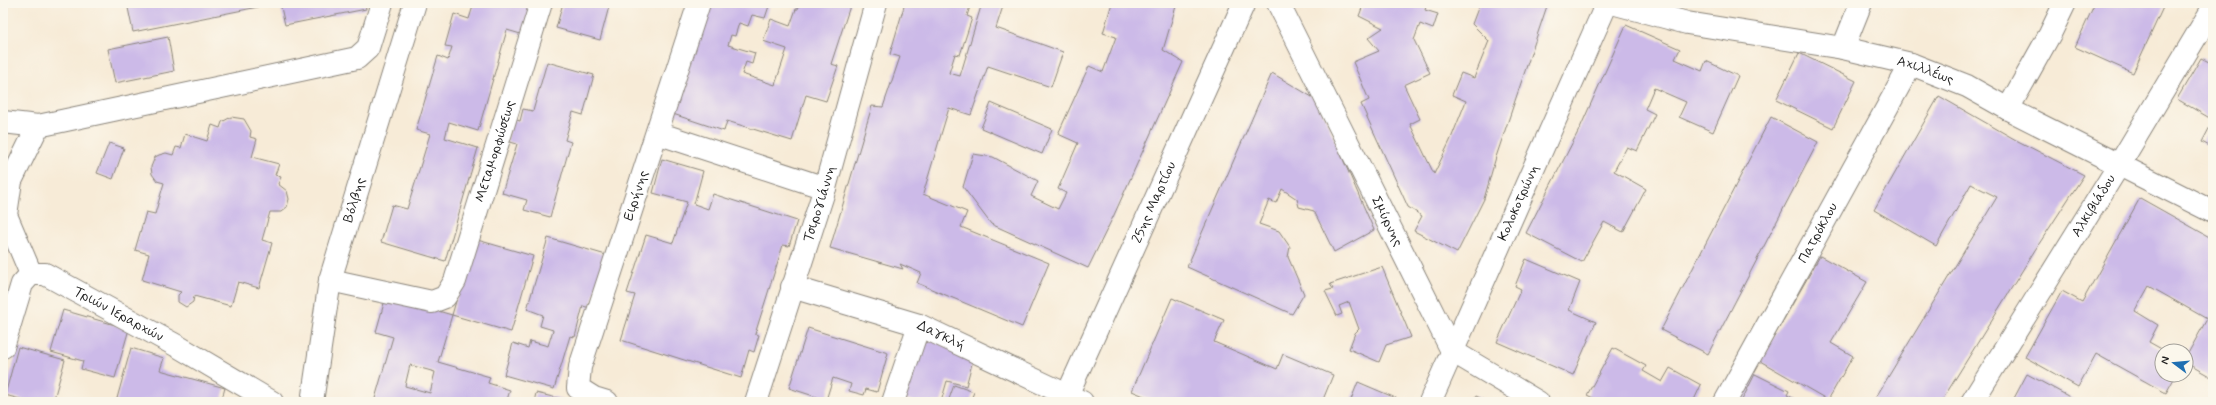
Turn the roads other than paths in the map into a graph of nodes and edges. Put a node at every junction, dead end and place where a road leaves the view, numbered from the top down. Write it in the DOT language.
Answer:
graph roads {
  1 [pos="382,3"];
  2 [pos="415,3"];
  3 [pos="541,3"];
  4 [pos="698,3"];
  5 [pos="876,3"];
  6 [pos="1244,3"];
  7 [pos="1278,3"];
  8 [pos="1607,3"];
  9 [pos="1612,3"];
  10 [pos="1861,3"];
  11 [pos="2064,3"];
  12 [pos="2213,8"];
  13 [pos="1843,48"];
  14 [pos="1911,64"];
  15 [pos="2008,109"];
  16 [pos="3,122"];
  17 [pos="38,126"];
  18 [pos="658,133"];
  19 [pos="2119,165"];
  20 [pos="7,173"];
  21 [pos="825,188"];
  22 [pos="2213,212"];
  23 [pos="31,274"];
  24 [pos="330,280"];
  25 [pos="792,287"];
  26 [pos="919,324"];
  27 [pos="3,347"];
  28 [pos="1452,351"];
  29 [pos="1071,400"];
  30 [pos="272,402"];
  31 [pos="312,402"];
  32 [pos="607,402"];
  33 [pos="756,402"];
  34 [pos="893,402"];
  35 [pos="1430,402"];
  36 [pos="1538,402"];
  37 [pos="1725,402"];
  38 [pos="1972,402"];
  1 -- 17 [label="street"];
  2 -- 24 [label="street, Βόλβης"];
  3 -- 24 [label="street, Μεταμορφώσεως"];
  4 -- 18 [label="street, Ειρήνης"];
  5 -- 21 [label="street, Τσιρογιάννη"];
  6 -- 29 [label="street, 25ης Μαρτίου"];
  7 -- 28 [label="street, Σμύρνης"];
  8 -- 28 [label="street, Κολοκοτρώνη"];
  9 -- 13 [label="street, Αχιλλέως"];
  10 -- 13 [label="street"];
  11 -- 15 [label="street"];
  12 -- 19 [label="street, Αλκιβιάδου"];
  13 -- 14 [label="street, Αχιλλέως"];
  14 -- 15 [label="street, Αχιλλέως"];
  14 -- 37 [label="street, Πατρόκλου"];
  15 -- 19 [label="street, Αχιλλέως"];
  16 -- 17 [label="street"];
  17 -- 20 [label="street"];
  18 -- 21 [label="street"];
  18 -- 32 [label="street, Ειρήνης"];
  19 -- 22 [label="street, Αχιλλέως"];
  19 -- 38 [label="street, Αλκιβιάδου"];
  20 -- 23 [label="street"];
  21 -- 25 [label="street, Τσιρογιάννη"];
  23 -- 27 [label="street"];
  23 -- 30 [label="street, Τριών Ιεραρχών"];
  24 -- 31 [label="street, Βόλβης"];
  25 -- 26 [label="street, Δαγκλή"];
  25 -- 33 [label="street, Τσιρογιάννη"];
  26 -- 29 [label="street, Δαγκλή"];
  26 -- 34 [label="street"];
  28 -- 35 [label="street, Κολοκοτρώνη"];
  28 -- 36 [label="street"];
}
